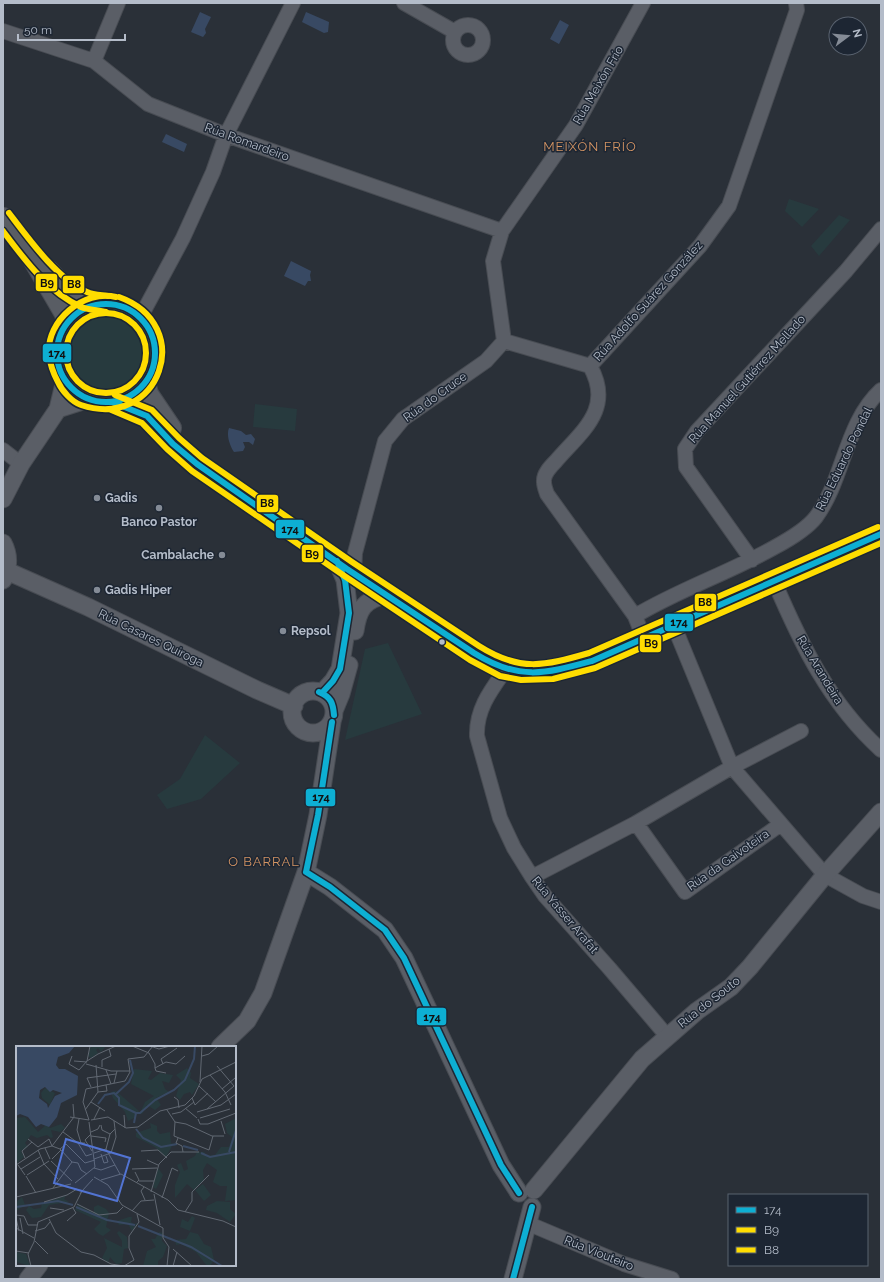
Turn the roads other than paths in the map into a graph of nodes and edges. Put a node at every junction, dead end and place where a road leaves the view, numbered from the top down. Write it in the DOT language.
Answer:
graph roads {
  1 [pos="118,3"];
  2 [pos="293,3"];
  3 [pos="404,3"];
  4 [pos="644,3"];
  5 [pos="796,3"];
  6 [pos="3,31"];
  7 [pos="455,32"];
  8 [pos="94,60"];
  9 [pos="226,135"];
  10 [pos="3,218"];
  11 [pos="881,229"];
  12 [pos="502,231"];
  13 [pos="30,254"];
  14 [pos="107,304"];
  15 [pos="140,318"];
  16 [pos="67,323"];
  17 [pos="504,341"];
  18 [pos="590,366"];
  19 [pos="65,380"];
  20 [pos="145,382"];
  21 [pos="881,390"];
  22 [pos="89,399"];
  23 [pos="112,402"];
  24 [pos="58,409"];
  25 [pos="3,450"];
  26 [pos="21,464"];
  27 [pos="196,464"];
  28 [pos="3,499"];
  29 [pos="881,534"];
  30 [pos="3,543"];
  31 [pos="752,560"];
  32 [pos="336,561"];
  33 [pos="354,573"];
  34 [pos="5,576"];
  35 [pos="774,581"];
  36 [pos="386,595"];
  37 [pos="635,616"];
  38 [pos="674,626"];
  39 [pos="644,639"];
  40 [pos="506,669"];
  41 [pos="322,693"];
  42 [pos="294,706"];
  43 [pos="333,716"];
  44 [pos="801,731"];
  45 [pos="312,732"];
  46 [pos="881,750"];
  47 [pos="326,758"];
  48 [pos="732,767"];
  49 [pos="881,812"];
  50 [pos="636,823"];
  51 [pos="781,824"];
  52 [pos="306,872"];
  53 [pos="825,875"];
  54 [pos="532,877"];
  55 [pos="881,902"];
  56 [pos="667,1036"];
  57 [pos="221,1046"];
  58 [pos="527,1192"];
  59 [pos="527,1223"];
  60 [pos="39,1266"];
  61 [pos="28,1279"];
  62 [pos="513,1279"];
  63 [pos="672,1279"];
  1 -- 8 [label="street"];
  2 -- 9 [label="street"];
  3 -- 7 [label="street"];
  4 -- 12 [label="street, Rúa Meixón Frío"];
  5 -- 18 [label="street, Rúa Adolfo Suárez González"];
  6 -- 8 [label="street, Rúa Romardeiro"];
  8 -- 9 [label="street, Rúa Romardeiro"];
  9 -- 12 [label="street, Rúa Romardeiro"];
  9 -- 15 [label="street"];
  10 -- 13 [label="main road"];
  11 -- 31 [label="street, Rúa Manuel Gutiérrez Mellado"];
  12 -- 17 [label="street, Rúa Meixón Frío"];
  13 -- 14 [label="main road"];
  13 -- 16 [label="main road"];
  14 -- 15 [label="main road"];
  14 -- 16 [label="main road"];
  15 -- 20 [label="main road"];
  16 -- 19 [label="main road"];
  17 -- 18 [label="street"];
  17 -- 33 [label="street, Rúa do Cruce"];
  18 -- 37 [label="street, Rúa Adolfo Suárez González"];
  19 -- 22 [label="main road"];
  19 -- 24 [label="street"];
  20 -- 23 [label="main road"];
  20 -- 27 [label="main road"];
  21 -- 31 [label="street, Rúa Eduardo Pondal"];
  22 -- 23 [label="main road"];
  22 -- 24 [label="street"];
  23 -- 27 [label="main road"];
  24 -- 26 [label="street"];
  25 -- 26 [label="street"];
  26 -- 28 [label="street"];
  27 -- 32 [label="main road"];
  29 -- 35 [label="main road"];
  30 -- 34 [label="street, Rúa Casares Quiroga"];
  31 -- 37 [label="street, Rúa Eduardo Pondal"];
  32 -- 33 [label="main road"];
  32 -- 41 [label="street"];
  33 -- 36 [label="main road"];
  34 -- 42 [label="street, Rúa Casares Quiroga"];
  35 -- 38 [label="main road"];
  35 -- 46 [label="street, Rúa Arandeira"];
  36 -- 40 [label="main road"];
  36 -- 43 [label="street"];
  37 -- 39 [label="street, Rúa Adolfo Suárez González"];
  38 -- 39 [label="main road"];
  38 -- 48 [label="street, Rúa da Gaivoteira"];
  39 -- 40 [label="main road"];
  40 -- 54 [label="street, Rúa Yasser Arafat"];
  41 -- 42 [label="street"];
  41 -- 43 [label="street"];
  42 -- 45 [label="street"];
  43 -- 45 [label="street"];
  43 -- 47 [label="street"];
  44 -- 48 [label="street"];
  45 -- 47 [label="street"];
  47 -- 52 [label="street"];
  48 -- 50 [label="street"];
  48 -- 51 [label="street, Rúa da Gaivoteira"];
  49 -- 53 [label="street, Rúa do Souto"];
  50 -- 51 [label="street, Rúa da Gaivoteira"];
  50 -- 54 [label="street"];
  51 -- 53 [label="street, Rúa da Gaivoteira"];
  52 -- 57 [label="street"];
  52 -- 58 [label="street"];
  53 -- 55 [label="street"];
  53 -- 56 [label="street, Rúa do Souto"];
  54 -- 56 [label="street, Rúa Yasser Arafat"];
  56 -- 58 [label="street, Rúa do Souto"];
  58 -- 59 [label="street"];
  59 -- 62 [label="street"];
  59 -- 63 [label="street, Rúa Viouteiro"];
  60 -- 61 [label="street"];
}
